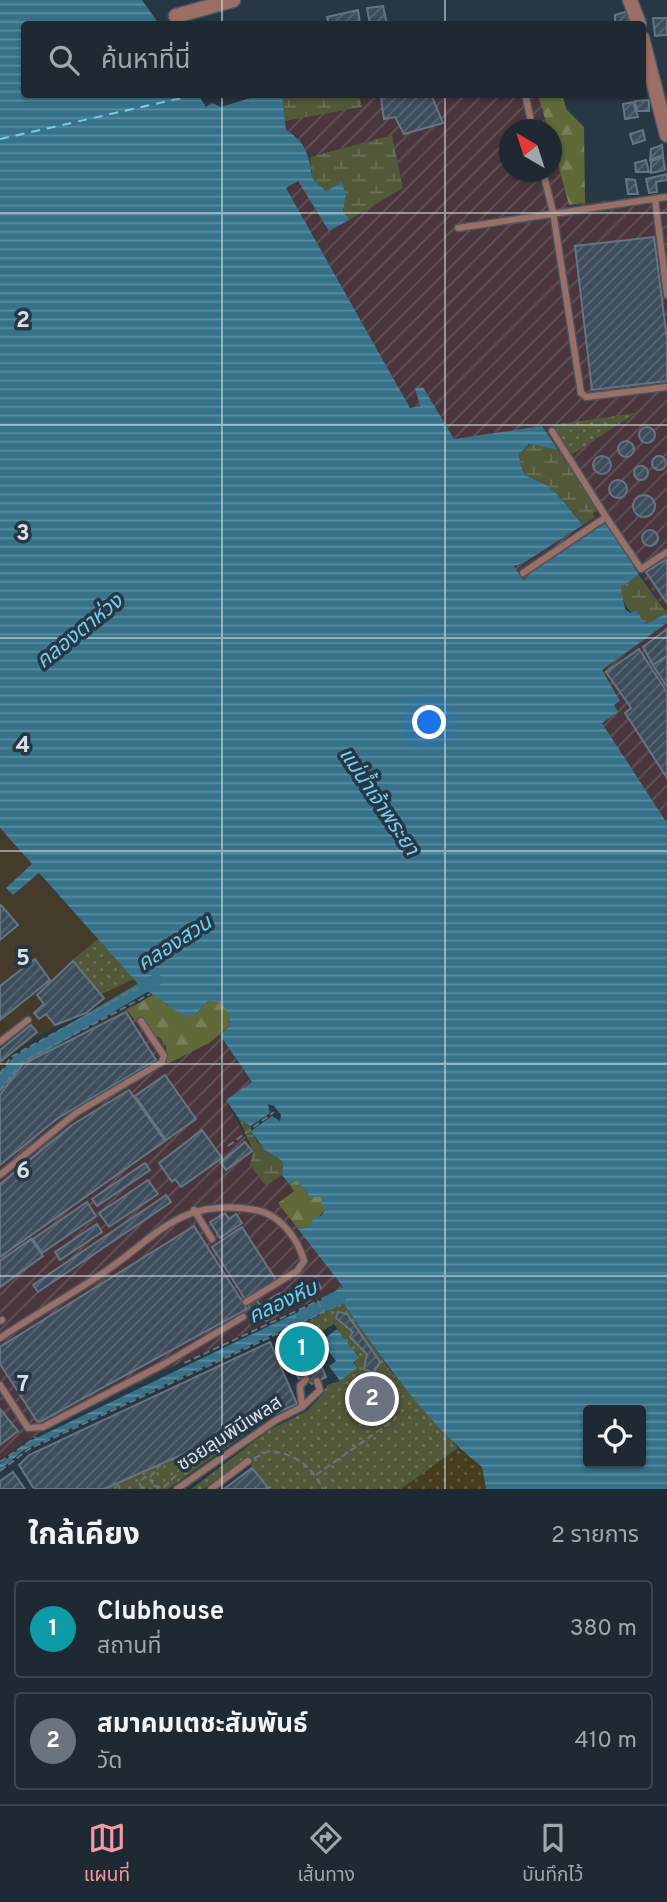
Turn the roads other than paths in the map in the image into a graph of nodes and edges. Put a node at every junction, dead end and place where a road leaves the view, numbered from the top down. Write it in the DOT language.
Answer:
graph roads {
  1 [pos="233,0"];
  2 [pos="630,0"];
  3 [pos="176,16"];
  4 [pos="638,21"];
  5 [pos="646,54"];
  6 [pos="526,98"];
  7 [pos="531,119"];
  8 [pos="667,135"];
  9 [pos="546,182"];
  10 [pos="667,197"];
  11 [pos="655,199"];
  12 [pos="553,212"];
  13 [pos="458,228"];
  14 [pos="667,295"];
  15 [pos="667,387"];
  16 [pos="552,431"];
  17 [pos="606,517"];
  18 [pos="667,552"];
  19 [pos="523,573"];
  20 [pos="28,1020"];
  21 [pos="141,1021"];
  22 [pos="0,1042"];
  23 [pos="0,1175"];
  24 [pos="194,1210"];
  25 [pos="212,1239"];
  26 [pos="246,1302"];
  27 [pos="243,1317"];
  28 [pos="0,1338"];
  29 [pos="306,1379"];
  30 [pos="317,1381"];
  31 [pos="0,1385"];
  32 [pos="302,1407"];
  33 [pos="248,1461"];
  34 [pos="177,1489"];
  35 [pos="211,1489"];
  1 -- 3 [label="street"];
  2 -- 4 [label="street"];
  5 -- 8 [label="street"];
  6 -- 7 [label="lane"];
  9 -- 12 [label="lane"];
  10 -- 11 [label="lane"];
  11 -- 12 [label="lane"];
  11 -- 14 [label="lane"];
  12 -- 13 [label="lane"];
  12 -- 15 [label="lane"];
  16 -- 17 [label="lane"];
  17 -- 18 [label="lane"];
  17 -- 19 [label="lane"];
  20 -- 22 [label="lane"];
  21 -- 23 [label="lane"];
  24 -- 25 [label="lane"];
  24 -- 26 [label="lane"];
  24 -- 28 [label="lane"];
  27 -- 31 [label="lane"];
  29 -- 32 [label="lane, ซอยลุมพินีเพลส"];
  30 -- 32 [label="lane, ซอยลุมพินีเพลส"];
  32 -- 34 [label="lane, ซอยลุมพินีเพลส"];
  33 -- 35 [label="lane"];
}
